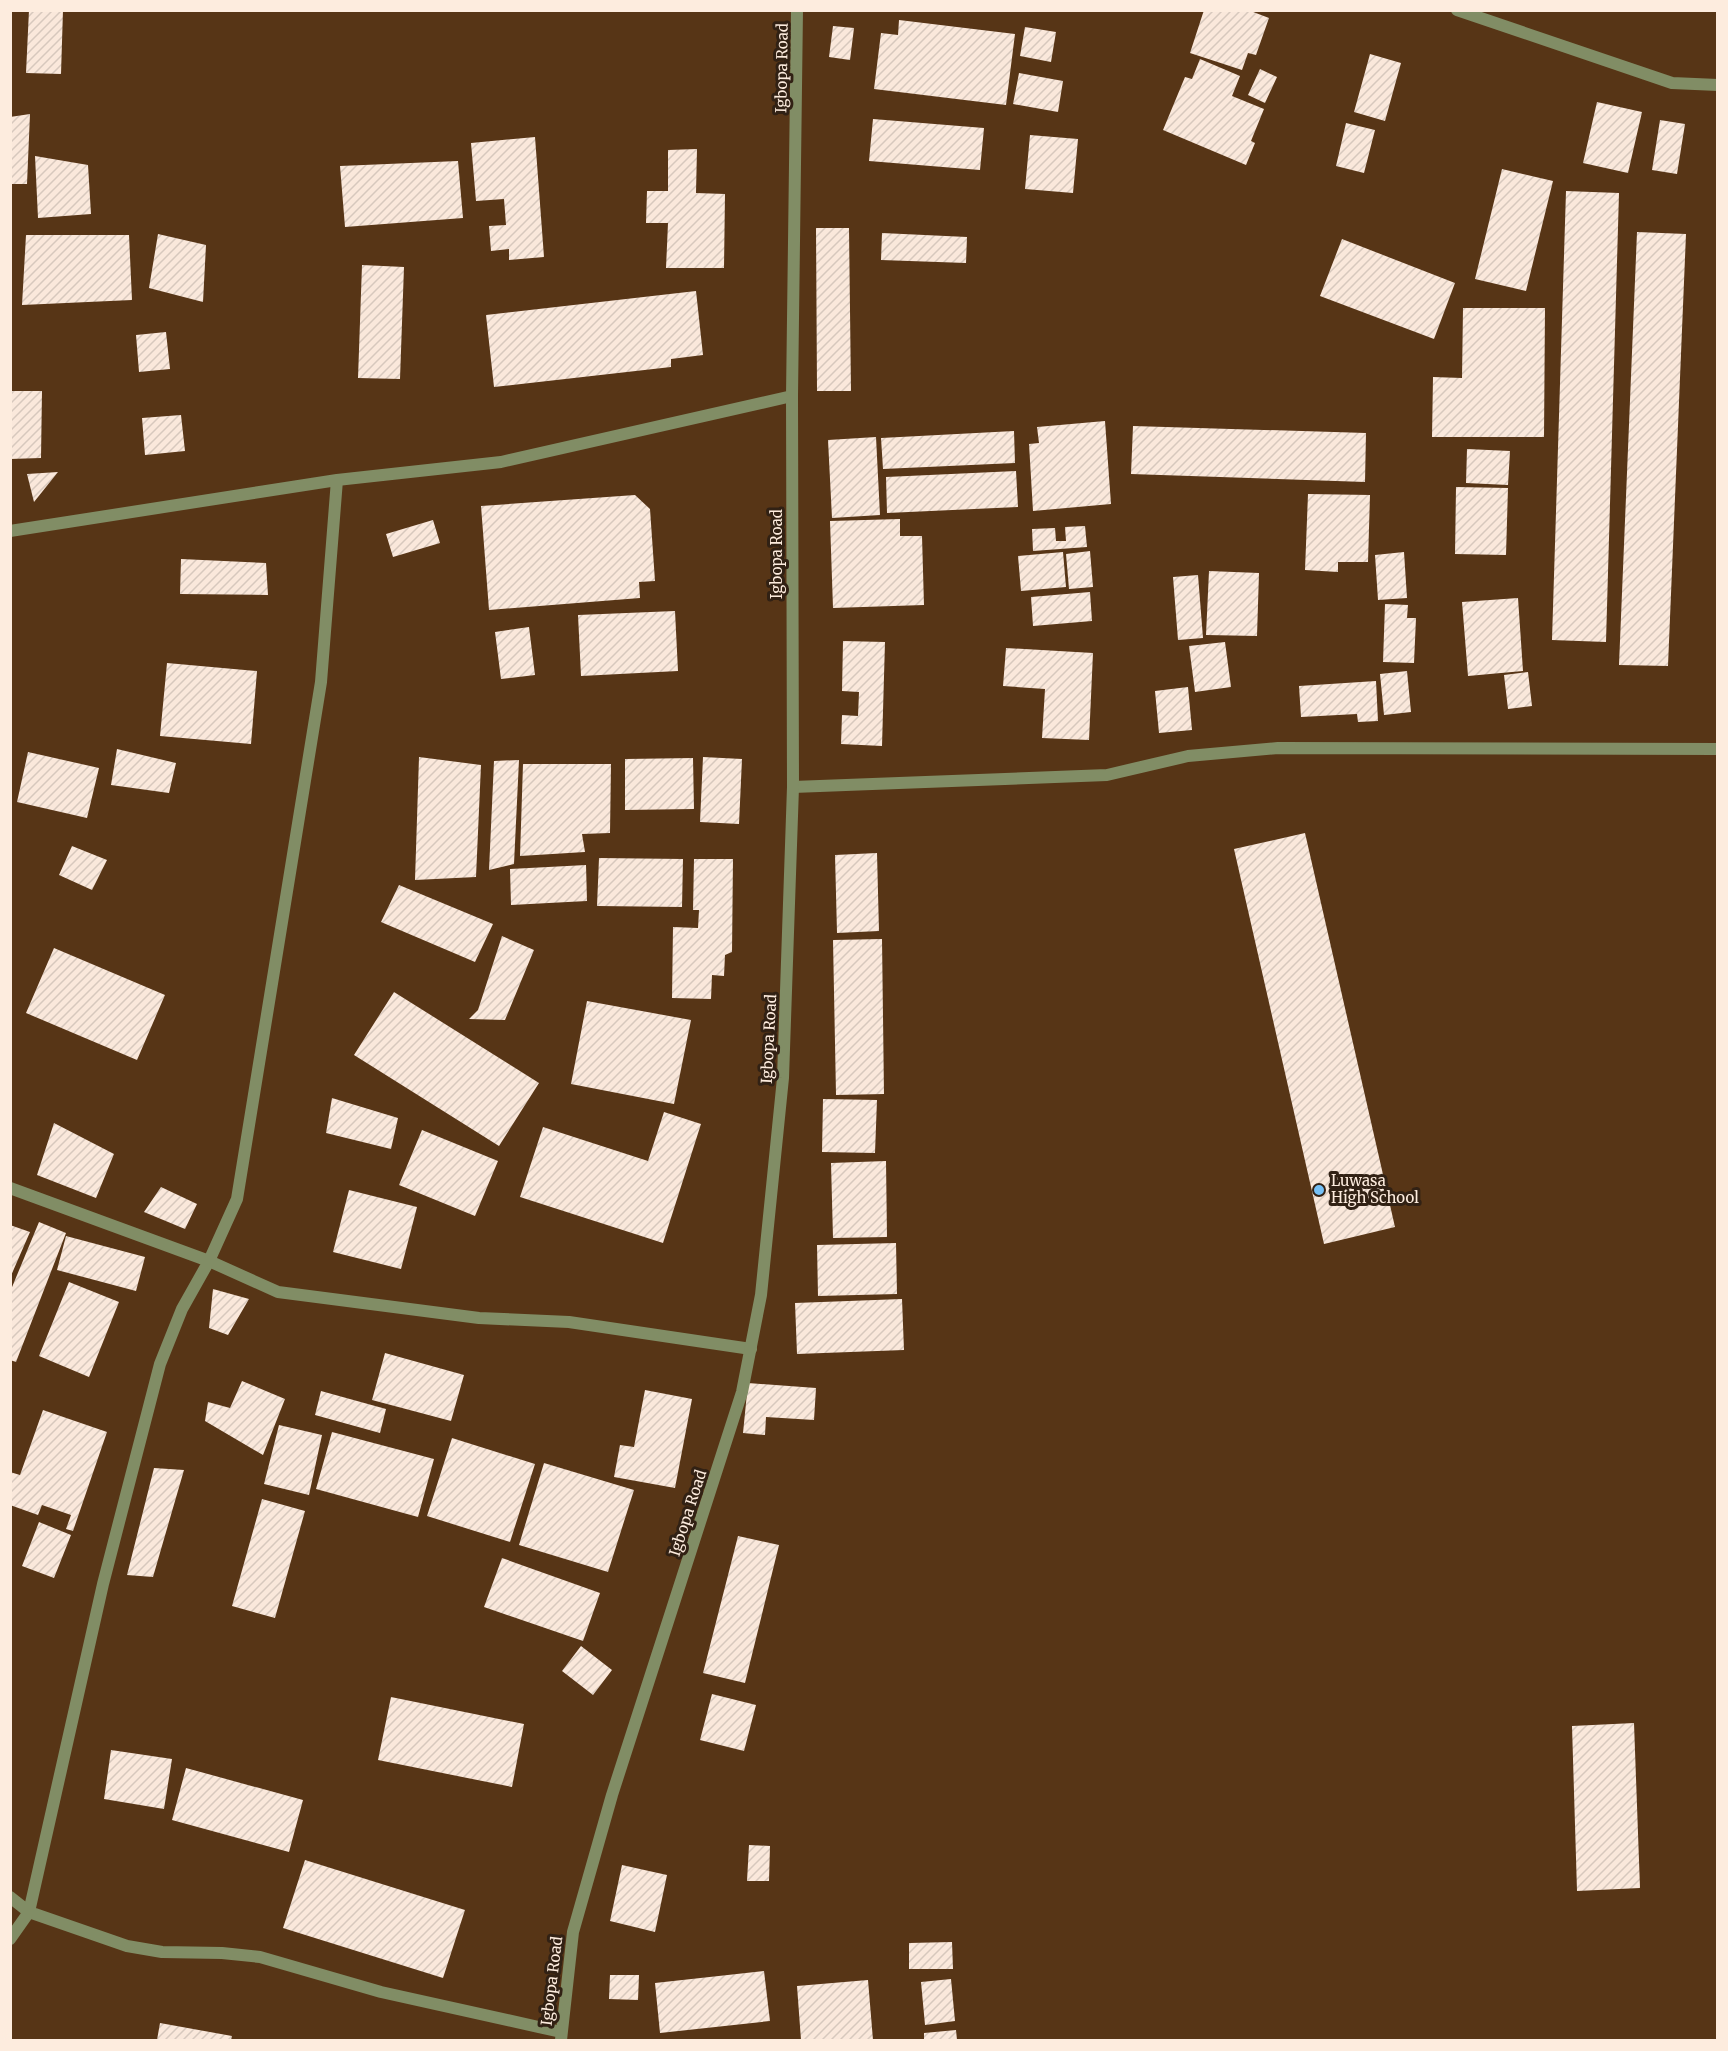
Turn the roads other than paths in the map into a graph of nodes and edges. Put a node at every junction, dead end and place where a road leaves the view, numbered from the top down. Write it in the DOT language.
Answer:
graph roads {
  1 [pos="797,10"];
  2 [pos="1457,10"];
  3 [pos="1718,85"];
  4 [pos="792,396"];
  5 [pos="337,480"];
  6 [pos="10,531"];
  7 [pos="1718,749"];
  8 [pos="794,787"];
  9 [pos="10,1188"];
  10 [pos="209,1261"];
  11 [pos="751,1349"];
  12 [pos="10,1897"];
  13 [pos="29,1911"];
  14 [pos="10,1939"];
  15 [pos="561,2036"];
  1 -- 4 [label="street, Igbopa Road"];
  2 -- 3 [label="street"];
  4 -- 5 [label="street"];
  4 -- 8 [label="street, Igbopa Road"];
  5 -- 6 [label="street"];
  5 -- 10 [label="street"];
  7 -- 8 [label="street"];
  8 -- 11 [label="street, Igbopa Road"];
  9 -- 10 [label="street"];
  10 -- 11 [label="street"];
  10 -- 13 [label="street"];
  11 -- 15 [label="street, Igbopa Road"];
  12 -- 13 [label="street"];
  13 -- 14 [label="street"];
  13 -- 15 [label="street"];
}
